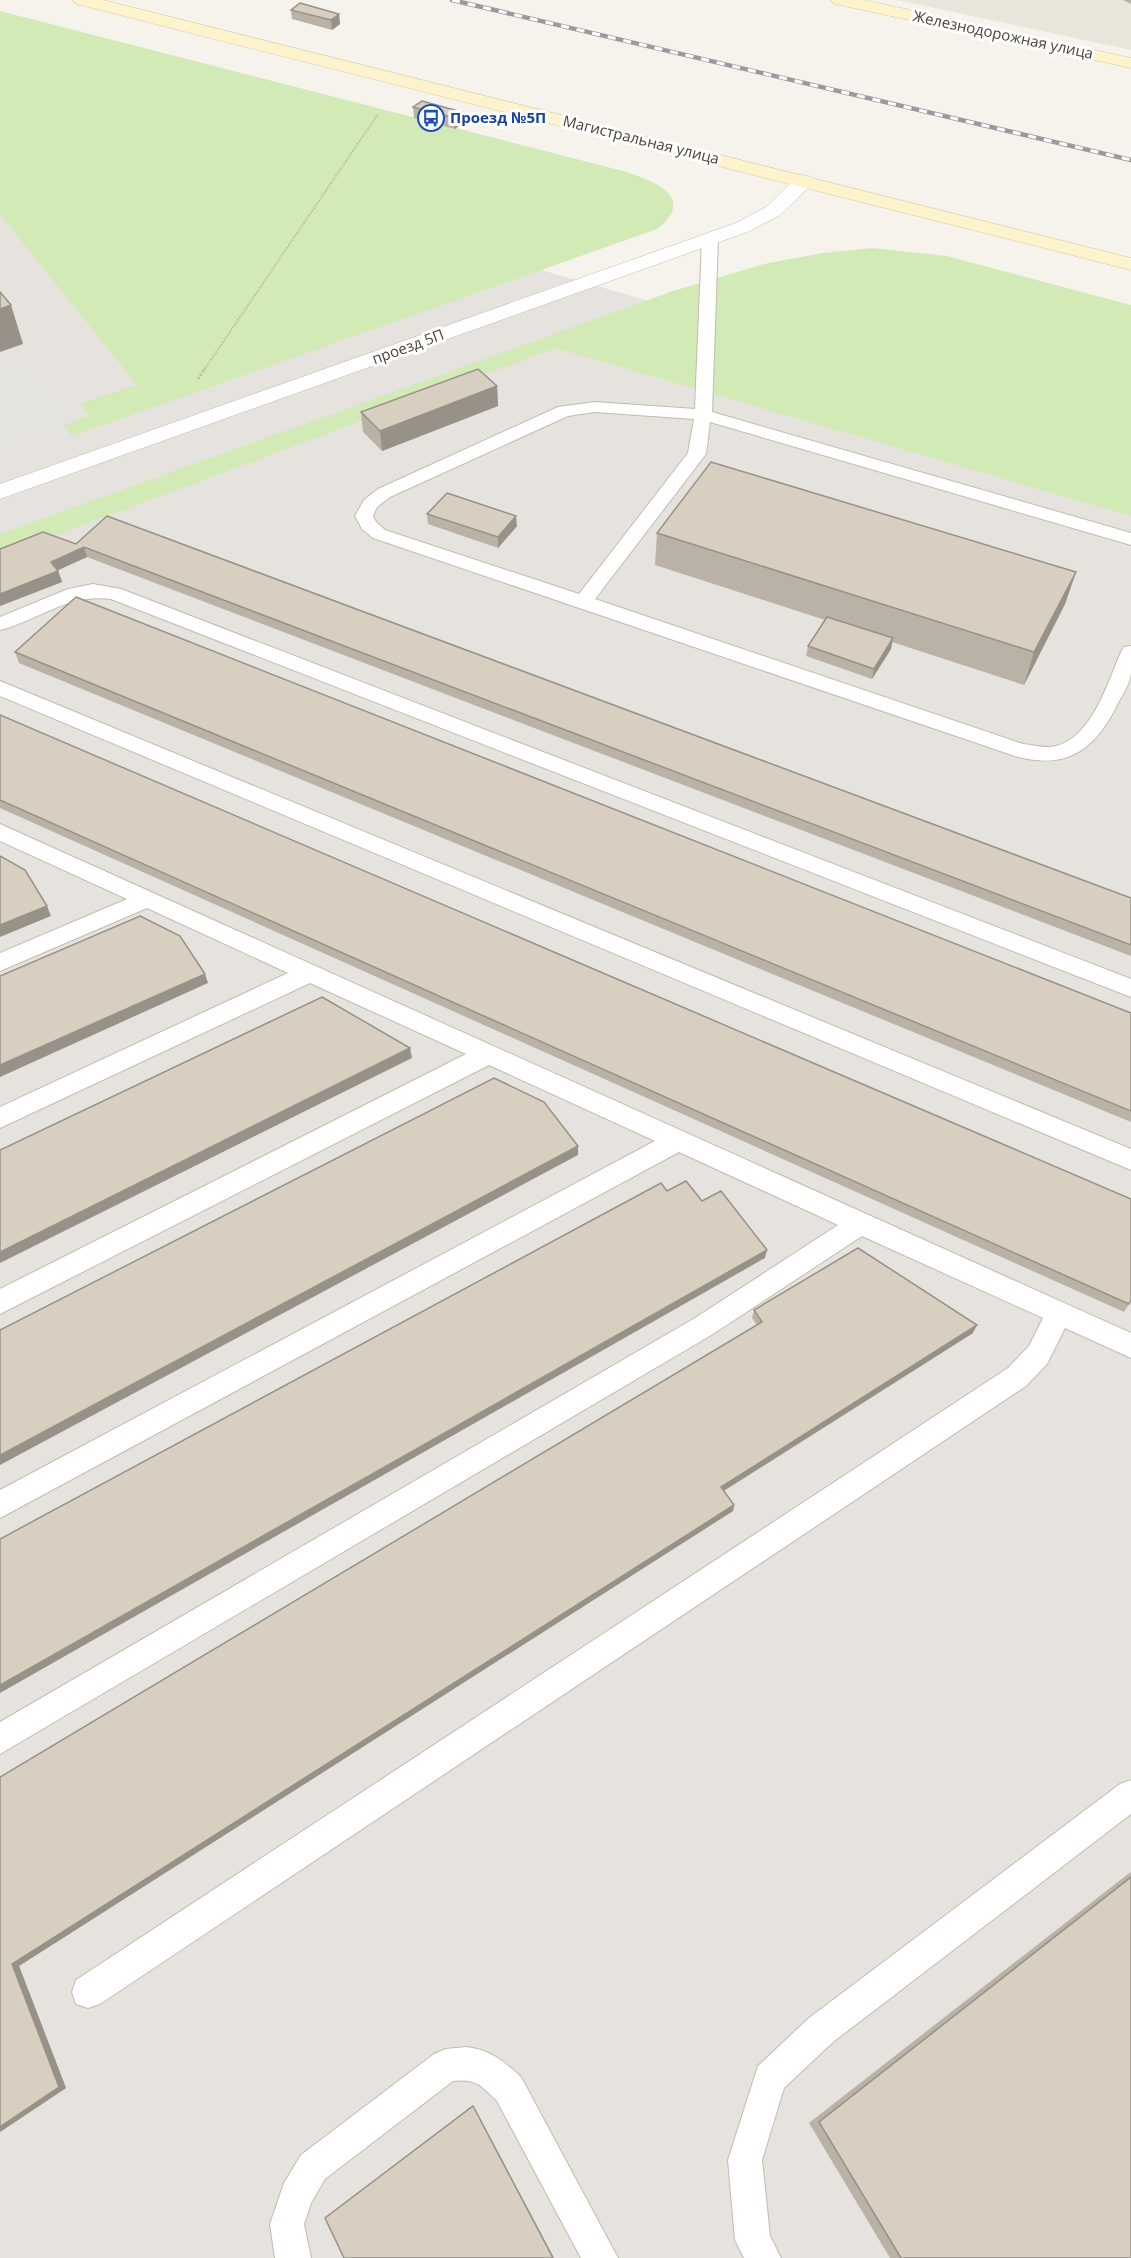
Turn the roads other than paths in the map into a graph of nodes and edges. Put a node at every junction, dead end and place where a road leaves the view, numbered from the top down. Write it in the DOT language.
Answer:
graph roads {
  1 [pos="82,0"];
  2 [pos="840,0"];
  3 [pos="1131,63"];
  4 [pos="804,181"];
  5 [pos="710,239"];
  6 [pos="1131,264"];
  7 [pos="703,415"];
  8 [pos="0,492"];
  9 [pos="1131,539"];
  10 [pos="583,602"];
  11 [pos="0,624"];
  12 [pos="1131,652"];
  13 [pos="0,687"];
  14 [pos="0,832"];
  15 [pos="148,899"];
  16 [pos="0,962"];
  17 [pos="309,973"];
  18 [pos="1131,988"];
  19 [pos="488,1054"];
  20 [pos="0,1118"];
  21 [pos="678,1140"];
  22 [pos="1131,1160"];
  23 [pos="861,1223"];
  24 [pos="0,1302"];
  25 [pos="1059,1312"];
  26 [pos="1131,1346"];
  27 [pos="0,1505"];
  28 [pos="0,1739"];
  29 [pos="1131,1796"];
  30 [pos="88,1992"];
  31 [pos="293,2258"];
  32 [pos="600,2258"];
  33 [pos="763,2258"];
  1 -- 4 [label="main road, Магистральная улица"];
  2 -- 3 [label="main road, Железнодорожная улица"];
  4 -- 5 [label="street, проезд 5П"];
  4 -- 6 [label="main road, Магистральная улица"];
  5 -- 7 [label="lane"];
  5 -- 8 [label="street, проезд 5П"];
  7 -- 9 [label="lane"];
  7 -- 10 [label="lane"];
  7 -- 10 [label="lane"];
  10 -- 12 [label="lane"];
  11 -- 18 [label="lane"];
  13 -- 22 [label="lane"];
  14 -- 15 [label="lane"];
  15 -- 16 [label="lane"];
  15 -- 17 [label="lane"];
  17 -- 19 [label="lane"];
  17 -- 20 [label="lane"];
  19 -- 21 [label="lane"];
  19 -- 24 [label="lane"];
  21 -- 23 [label="lane"];
  21 -- 27 [label="lane"];
  23 -- 25 [label="lane"];
  23 -- 28 [label="lane"];
  25 -- 26 [label="lane"];
  25 -- 30 [label="lane"];
  29 -- 33 [label="lane"];
  31 -- 32 [label="lane"];
}
